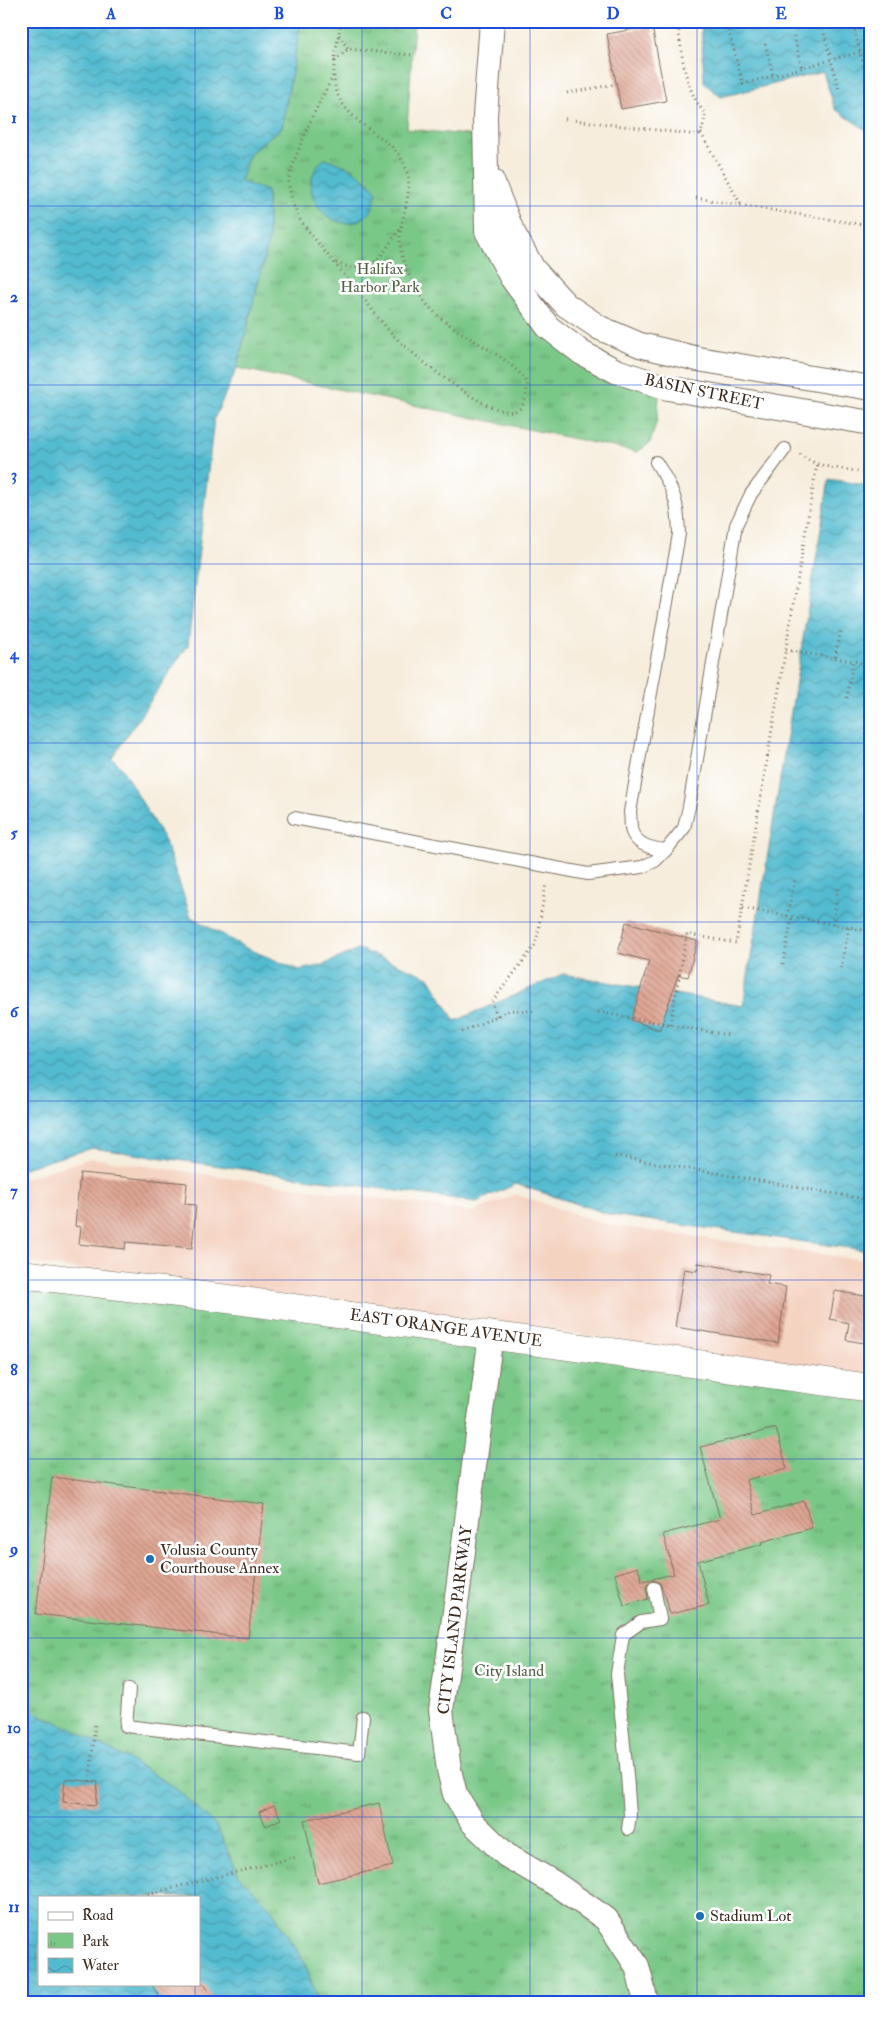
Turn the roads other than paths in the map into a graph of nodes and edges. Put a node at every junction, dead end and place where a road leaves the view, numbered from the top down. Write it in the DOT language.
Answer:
graph roads {
  1 [pos="492,21"];
  2 [pos="486,168"];
  3 [pos="676,354"];
  4 [pos="867,387"];
  5 [pos="668,388"];
  6 [pos="865,422"];
  7 [pos="790,449"];
  8 [pos="656,462"];
  9 [pos="294,818"];
  10 [pos="666,850"];
  11 [pos="21,1274"];
  12 [pos="490,1334"];
  13 [pos="871,1388"];
  14 [pos="654,1588"];
  15 [pos="129,1689"];
  16 [pos="363,1717"];
  17 [pos="628,1829"];
  18 [pos="646,2002"];
  1 -- 2 [label="street, BASIN STREET"];
  2 -- 3 [label="street, BASIN STREET"];
  2 -- 5 [label="street, BASIN STREET"];
  3 -- 4 [label="street, BASIN STREET"];
  3 -- 5 [label="street"];
  4 -- 6 [label="street"];
  5 -- 6 [label="street, BASIN STREET"];
  7 -- 10 [label="lane"];
  8 -- 10 [label="lane"];
  9 -- 10 [label="lane"];
  11 -- 12 [label="street, EAST ORANGE AVENUE"];
  12 -- 13 [label="street, EAST ORANGE AVENUE"];
  12 -- 18 [label="street, CITY ISLAND PARKWAY"];
  14 -- 17 [label="lane"];
  15 -- 16 [label="lane"];
}
